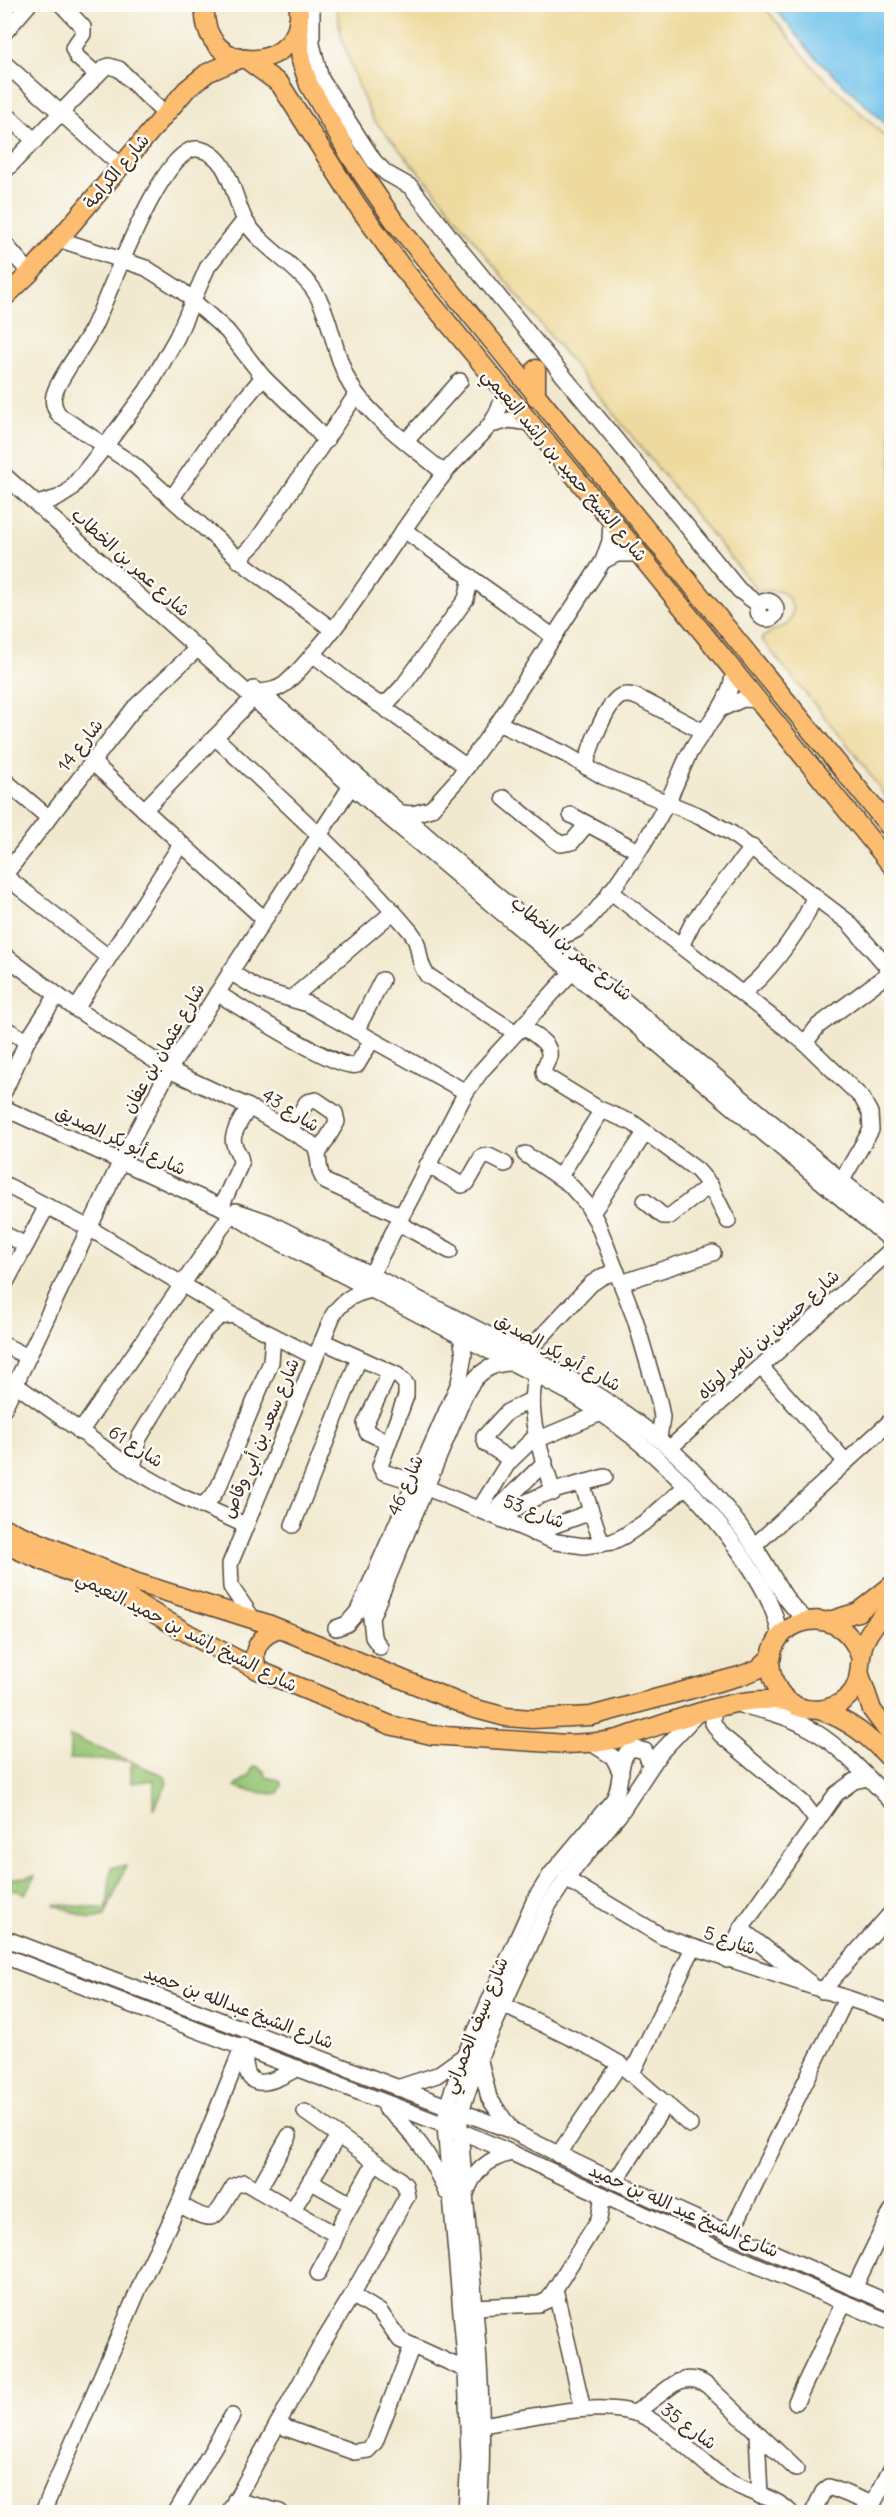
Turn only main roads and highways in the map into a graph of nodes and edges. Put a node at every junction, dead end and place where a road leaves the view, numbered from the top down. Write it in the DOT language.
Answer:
graph roads {
  1 [pos="205,5"];
  2 [pos="298,13"];
  3 [pos="243,59"];
  4 [pos="4,298"];
  5 [pos="536,369"];
  6 [pos="536,397"];
  7 [pos="891,830"];
  8 [pos="891,866"];
  9 [pos="4,1528"];
  10 [pos="4,1544"];
  11 [pos="891,1585"];
  12 [pos="891,1606"];
  13 [pos="829,1621"];
  14 [pos="280,1629"];
  15 [pos="772,1656"];
  16 [pos="861,1656"];
  17 [pos="258,1670"];
  18 [pos="860,1675"];
  19 [pos="792,1703"];
  20 [pos="819,1710"];
  21 [pos="891,1737"];
  22 [pos="891,1761"];
  1 -- 3 [label="main road, شارع الشيخ حميد بن راشد النعيمي"];
  2 -- 3 [label="main road, شارع الكرامة"];
  2 -- 6 [label="main road, شارع الشيخ حميد بن راشد النعيمي"];
  3 -- 4 [label="main road, شارع الكرامة"];
  3 -- 8 [label="main road, شارع الشيخ حميد بن راشد النعيمي"];
  5 -- 6 [label="main road"];
  6 -- 7 [label="main road, شارع الشيخ حميد بن راشد النعيمي"];
  9 -- 14 [label="main road, شارع الشيخ راشد بن حميد النعيمي"];
  10 -- 17 [label="main road, شارع الشيخ راشد بن حميد النعيمي"];
  11 -- 13 [label="main road"];
  12 -- 16 [label="main road"];
  13 -- 15 [label="main road"];
  13 -- 16 [label="main road"];
  14 -- 15 [label="main road, شارع الشيخ راشد بن حميد النعيمي"];
  14 -- 17 [label="main road"];
  15 -- 19 [label="main road"];
  16 -- 18 [label="main road"];
  17 -- 19 [label="main road, شارع الشيخ راشد بن حميد النعيمي"];
  18 -- 20 [label="main road"];
  18 -- 21 [label="main road"];
  19 -- 20 [label="main road"];
  20 -- 22 [label="main road"];
}
